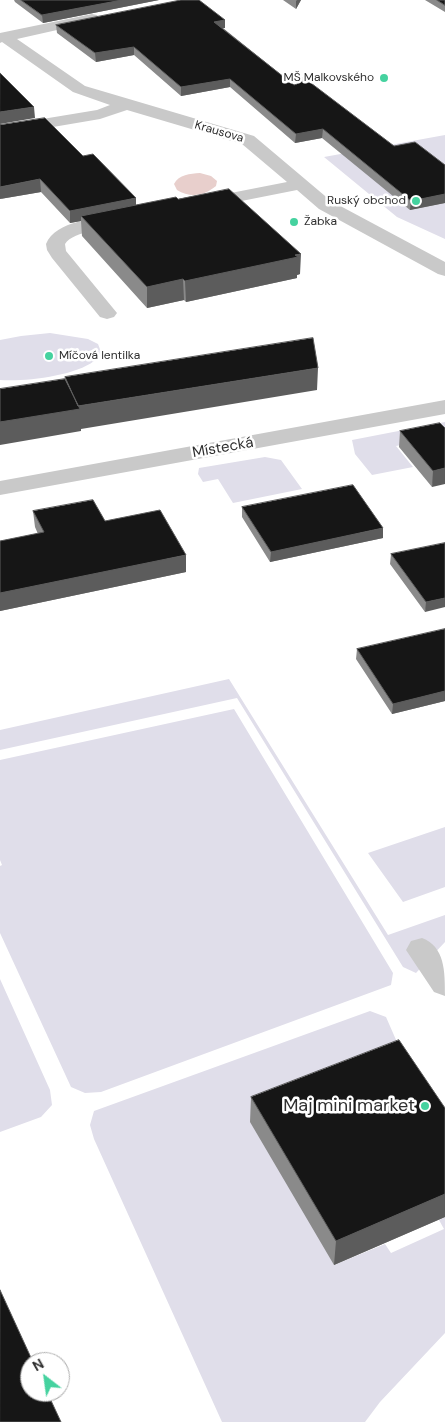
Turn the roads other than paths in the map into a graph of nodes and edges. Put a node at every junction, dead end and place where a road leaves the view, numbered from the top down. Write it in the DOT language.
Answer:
graph roads {
  1 [pos="109,15"];
  2 [pos="2,38"];
  3 [pos="126,105"];
  4 [pos="0,131"];
  5 [pos="301,184"];
  6 [pos="183,207"];
  7 [pos="138,217"];
  8 [pos="445,270"];
  9 [pos="107,313"];
  10 [pos="445,407"];
  11 [pos="0,488"];
  12 [pos="422,950"];
  13 [pos="445,982"];
  1 -- 2 [label="street"];
  2 -- 3 [label="street, Krausova"];
  3 -- 4 [label="street"];
  3 -- 5 [label="street, Krausova"];
  5 -- 6 [label="street"];
  5 -- 8 [label="street, Krausova"];
  7 -- 9 [label="street"];
  10 -- 11 [label="street, Místecká"];
  12 -- 13 [label="street"];
}
